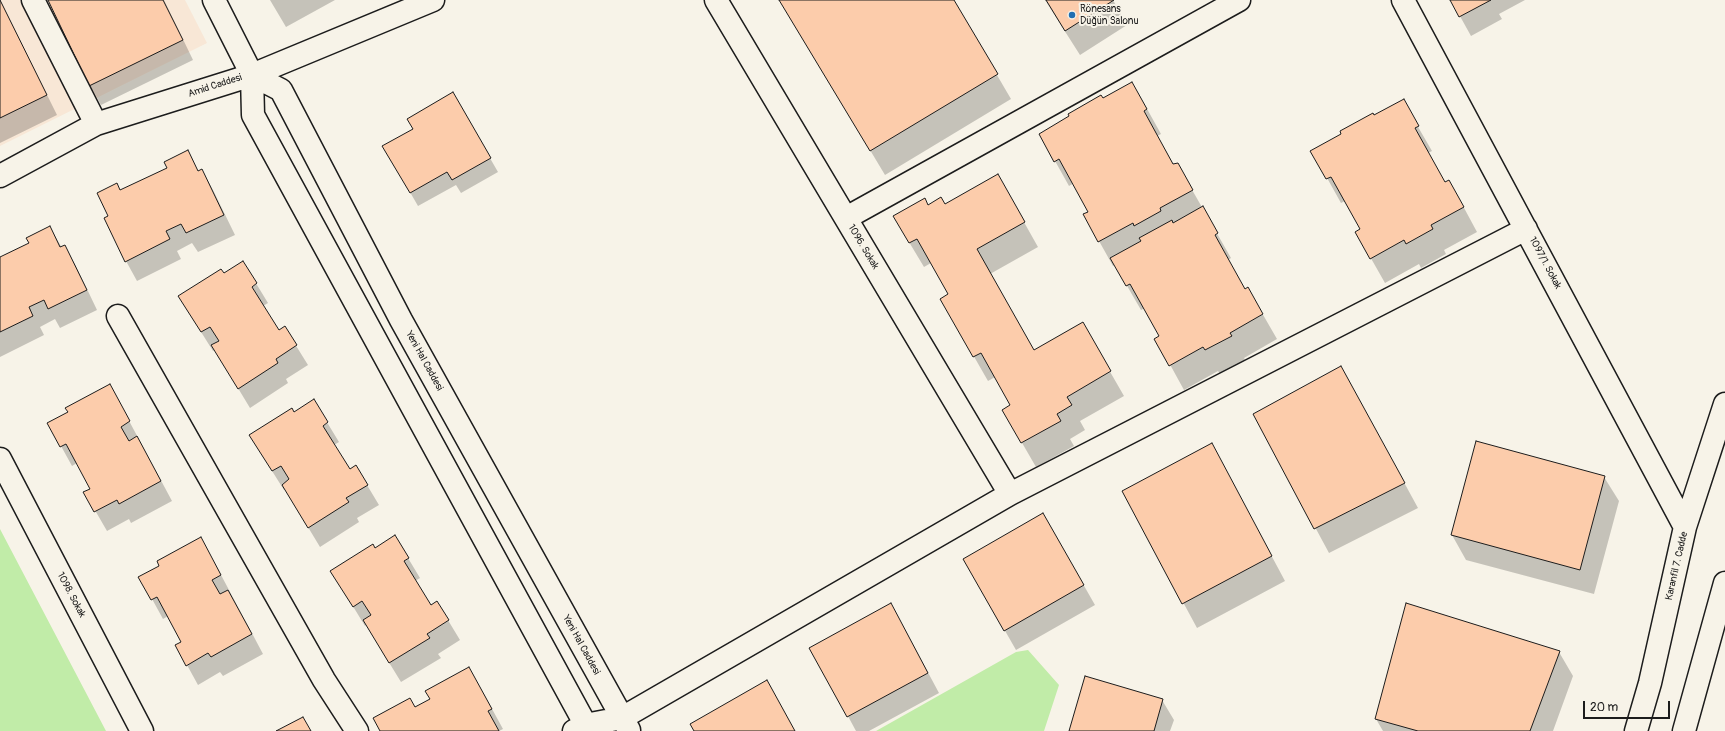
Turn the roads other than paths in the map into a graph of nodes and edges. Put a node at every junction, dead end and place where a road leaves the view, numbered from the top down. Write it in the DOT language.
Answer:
graph roads {
  1 [pos="33,0"];
  2 [pos="214,0"];
  3 [pos="434,0"];
  4 [pos="716,0"];
  5 [pos="1240,0"];
  6 [pos="1403,0"];
  7 [pos="252,74"];
  8 [pos="96,124"];
  9 [pos="0,176"];
  10 [pos="846,218"];
  11 [pos="1526,229"];
  12 [pos="118,316"];
  13 [pos="1725,404"];
  14 [pos="0,459"];
  15 [pos="1010,494"];
  16 [pos="1685,527"];
  17 [pos="1725,583"];
  18 [pos="626,725"];
  19 [pos="583,729"];
  20 [pos="142,731"];
  21 [pos="357,731"];
  22 [pos="1636,731"];
  23 [pos="1684,731"];
  1 -- 8 [label="street"];
  2 -- 7 [label="street"];
  3 -- 7 [label="street, Amid Caddesi"];
  4 -- 10 [label="street, 1096. Sokak"];
  5 -- 10 [label="street"];
  6 -- 11 [label="street, 1097/1. Sokak"];
  7 -- 8 [label="street, Amid Caddesi"];
  7 -- 18 [label="street, Yeni Hal Caddesi"];
  7 -- 19 [label="street"];
  8 -- 9 [label="street, Amid Caddesi"];
  10 -- 15 [label="street, 1096. Sokak"];
  11 -- 15 [label="street"];
  11 -- 16 [label="street, 1097/1. Sokak"];
  12 -- 21 [label="street"];
  13 -- 16 [label="street, Karanfil 7. Cadde"];
  14 -- 20 [label="street, 1098. Sokak"];
  15 -- 18 [label="street"];
  16 -- 22 [label="street, Karanfil 7. Cadde"];
  17 -- 23 [label="street"];
  18 -- 19 [label="street"];
}
